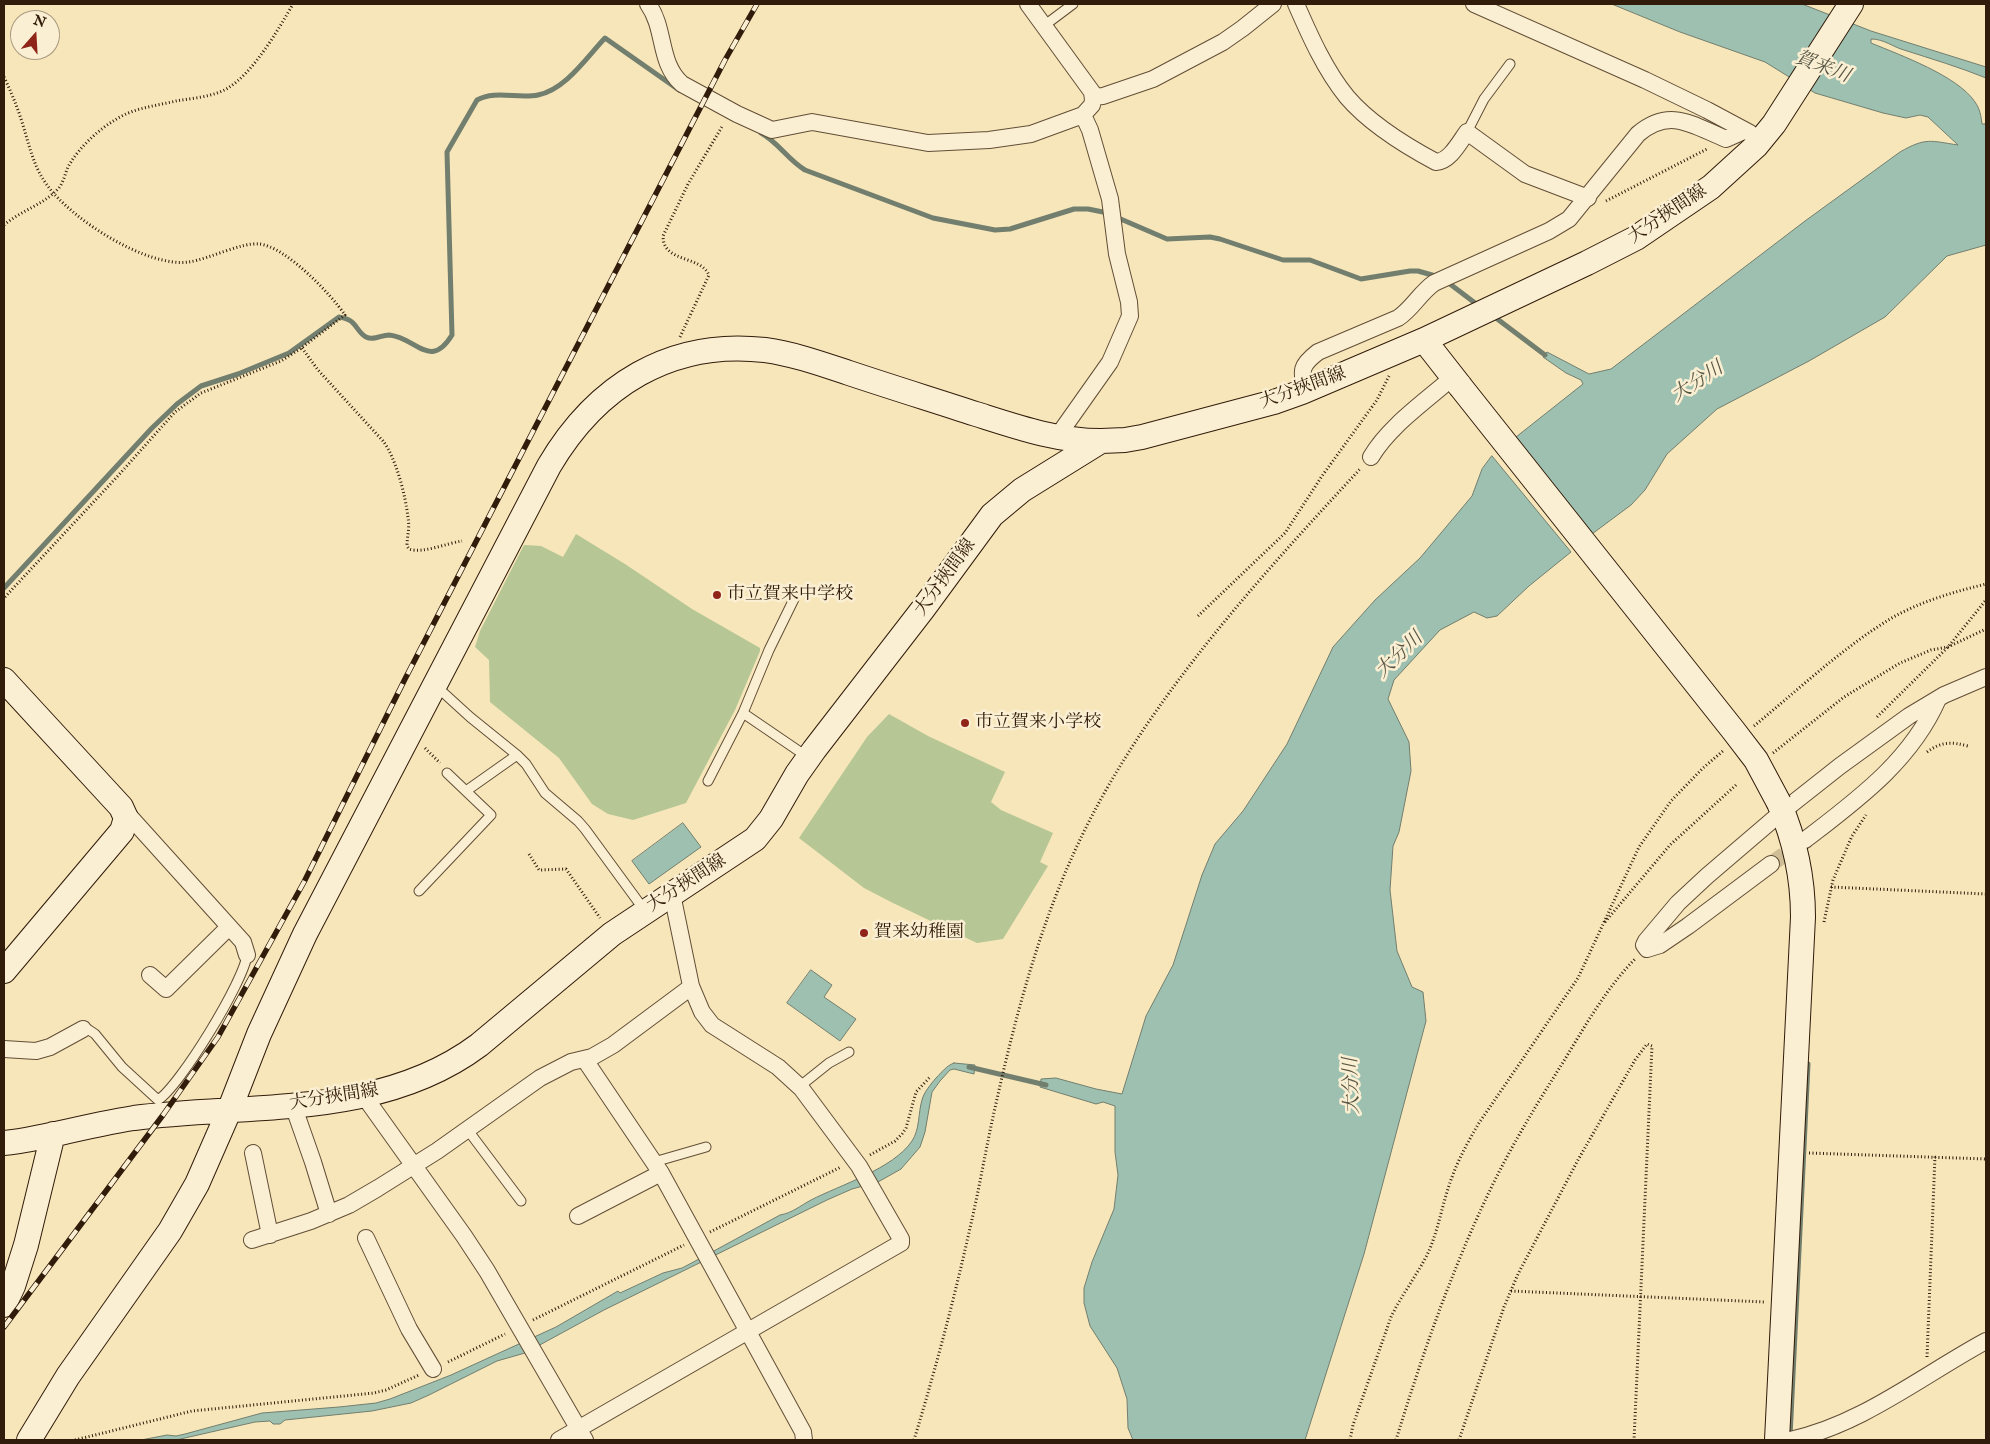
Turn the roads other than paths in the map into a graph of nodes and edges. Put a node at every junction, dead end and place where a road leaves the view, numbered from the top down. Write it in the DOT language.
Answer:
graph roads {
  1 [pos="648,4"];
  2 [pos="1028,4"];
  3 [pos="1073,4"];
  4 [pos="1273,4"];
  5 [pos="1296,4"];
  6 [pos="1474,4"];
  7 [pos="1851,4"];
  8 [pos="1044,25"];
  9 [pos="1510,64"];
  10 [pos="1093,97"];
  11 [pos="1083,115"];
  12 [pos="1760,131"];
  13 [pos="1466,132"];
  14 [pos="1595,200"];
  15 [pos="1424,340"];
  16 [pos="1456,382"];
  17 [pos="1306,391"];
  18 [pos="1057,437"];
  19 [pos="1101,441"];
  20 [pos="1371,457"];
  21 [pos="794,599"];
  22 [pos="1986,677"];
  23 [pos="4,680"];
  24 [pos="435,685"];
  25 [pos="1938,699"];
  26 [pos="743,713"];
  27 [pos="517,755"];
  28 [pos="808,758"];
  29 [pos="447,773"];
  30 [pos="708,781"];
  31 [pos="466,791"];
  32 [pos="121,807"];
  33 [pos="1781,807"];
  34 [pos="1805,840"];
  35 [pos="1771,864"];
  36 [pos="419,891"];
  37 [pos="672,894"];
  38 [pos="646,911"];
  39 [pos="229,927"];
  40 [pos="247,955"];
  41 [pos="4,971"];
  42 [pos="150,975"];
  43 [pos="691,987"];
  44 [pos="83,1029"];
  45 [pos="4,1049"];
  46 [pos="849,1052"];
  47 [pos="585,1060"];
  48 [pos="799,1086"];
  49 [pos="364,1096"];
  50 [pos="293,1105"];
  51 [pos="230,1111"];
  52 [pos="467,1129"];
  53 [pos="43,1136"];
  54 [pos="4,1143"];
  55 [pos="706,1147"];
  56 [pos="253,1153"];
  57 [pos="414,1166"];
  58 [pos="657,1167"];
  59 [pos="521,1201"];
  60 [pos="329,1214"];
  61 [pos="578,1216"];
  62 [pos="270,1235"];
  63 [pos="366,1238"];
  64 [pos="252,1240"];
  65 [pos="4,1305"];
  66 [pos="747,1332"];
  67 [pos="1986,1340"];
  68 [pos="433,1369"];
  69 [pos="582,1435"];
  70 [pos="29,1440"];
  71 [pos="559,1440"];
  72 [pos="804,1440"];
  73 [pos="1777,1440"];
  74 [pos="1790,1440"];
  1 -- 11 [label="street"];
  2 -- 8 [label="street"];
  3 -- 8 [label="lane"];
  4 -- 10 [label="street"];
  5 -- 13 [label="street"];
  6 -- 12 [label="street"];
  7 -- 12 [label="street, 大分挾間線"];
  8 -- 10 [label="street"];
  9 -- 13 [label="lane"];
  10 -- 11 [label="street"];
  11 -- 18 [label="street"];
  12 -- 14 [label="street"];
  12 -- 15 [label="street, 大分挾間線"];
  13 -- 14 [label="street"];
  14 -- 17 [label="street"];
  15 -- 16 [label="street"];
  15 -- 17 [label="street, 大分挾間線"];
  16 -- 20 [label="street"];
  16 -- 33 [label="street, bridge"];
  17 -- 19 [label="street, 大分挾間線"];
  18 -- 19 [label="street"];
  18 -- 24 [label="street"];
  19 -- 28 [label="street, 大分挾間線"];
  21 -- 26 [label="lane"];
  22 -- 25 [label="street"];
  23 -- 32 [label="street"];
  24 -- 27 [label="lane"];
  24 -- 51 [label="street"];
  25 -- 33 [label="street"];
  25 -- 34 [label="street"];
  26 -- 28 [label="lane"];
  26 -- 30 [label="lane"];
  27 -- 31 [label="lane"];
  27 -- 38 [label="lane"];
  28 -- 37 [label="street, 大分挾間線"];
  29 -- 31 [label="lane"];
  31 -- 36 [label="lane"];
  32 -- 39 [label="street"];
  32 -- 41 [label="street"];
  33 -- 35 [label="street"];
  33 -- 73 [label="street"];
  37 -- 38 [label="street, 大分挾間線"];
  37 -- 43 [label="street"];
  38 -- 49 [label="street, 大分挾間線"];
  39 -- 40 [label="street"];
  39 -- 42 [label="street"];
  40 -- 44 [label="lane"];
  43 -- 47 [label="street"];
  43 -- 48 [label="street"];
  44 -- 45 [label="street"];
  46 -- 48 [label="lane"];
  47 -- 52 [label="street"];
  47 -- 58 [label="street"];
  48 -- 66 [label="street"];
  49 -- 50 [label="street, 大分挾間線"];
  49 -- 57 [label="street"];
  50 -- 51 [label="street, 大分挾間線"];
  50 -- 60 [label="street"];
  51 -- 53 [label="street, 大分挾間線"];
  51 -- 70 [label="street"];
  52 -- 57 [label="street"];
  52 -- 59 [label="lane"];
  53 -- 54 [label="street, 大分挾間線"];
  53 -- 65 [label="street"];
  55 -- 58 [label="lane"];
  56 -- 62 [label="street"];
  57 -- 60 [label="street"];
  57 -- 69 [label="street"];
  58 -- 61 [label="street"];
  58 -- 66 [label="street"];
  60 -- 62 [label="street"];
  62 -- 64 [label="street"];
  63 -- 68 [label="street"];
  66 -- 69 [label="street"];
  66 -- 72 [label="street"];
  67 -- 74 [label="street"];
  69 -- 71 [label="street"];
}
